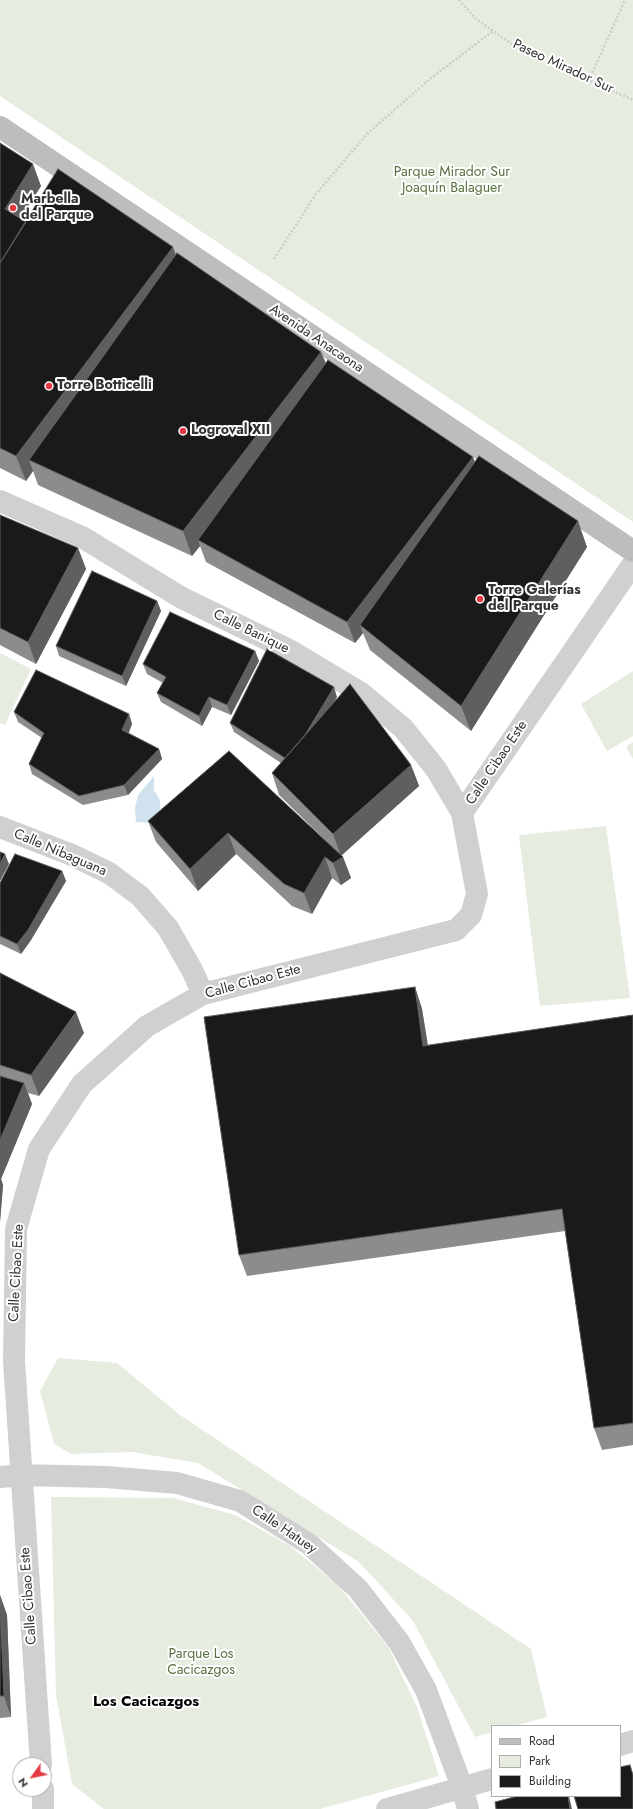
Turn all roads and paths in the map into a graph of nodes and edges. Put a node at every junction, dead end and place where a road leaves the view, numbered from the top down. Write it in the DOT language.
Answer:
graph roads {
  1 [pos="459,0"];
  2 [pos="625,0"];
  3 [pos="493,31"];
  4 [pos="589,80"];
  5 [pos="633,100"];
  6 [pos="0,127"];
  7 [pos="274,259"];
  8 [pos="0,501"];
  9 [pos="633,551"];
  10 [pos="633,564"];
  11 [pos="462,813"];
  12 [pos="0,828"];
  13 [pos="203,994"];
  14 [pos="11,1476"];
  15 [pos="633,1741"];
  16 [pos="621,1745"];
  17 [pos="40,1757"];
  18 [pos="491,1779"];
  19 [pos="462,1787"];
  20 [pos="387,1809"];
  21 [pos="468,1809"];
  1 -- 3 [label="path, Paseo Mirador Sur"];
  2 -- 4 [label="path"];
  3 -- 4 [label="path, Paseo Mirador Sur"];
  3 -- 7 [label="path"];
  4 -- 5 [label="path, Paseo Mirador Sur"];
  6 -- 9 [label="main road, Avenida Anacaona"];
  8 -- 11 [label="street, Calle Banique"];
  10 -- 11 [label="street, Calle Cibao Este"];
  11 -- 13 [label="street, Calle Cibao Este"];
  12 -- 13 [label="street, Calle Nibaguana"];
  13 -- 14 [label="street, Calle Cibao Este"];
  14 -- 17 [label="street, Calle Cibao Este"];
  14 -- 19 [label="street, Calle Hatuey"];
  15 -- 16 [label="street"];
  18 -- 19 [label="street"];
  19 -- 20 [label="street"];
  19 -- 21 [label="street, Calle Hatuey"];
}
